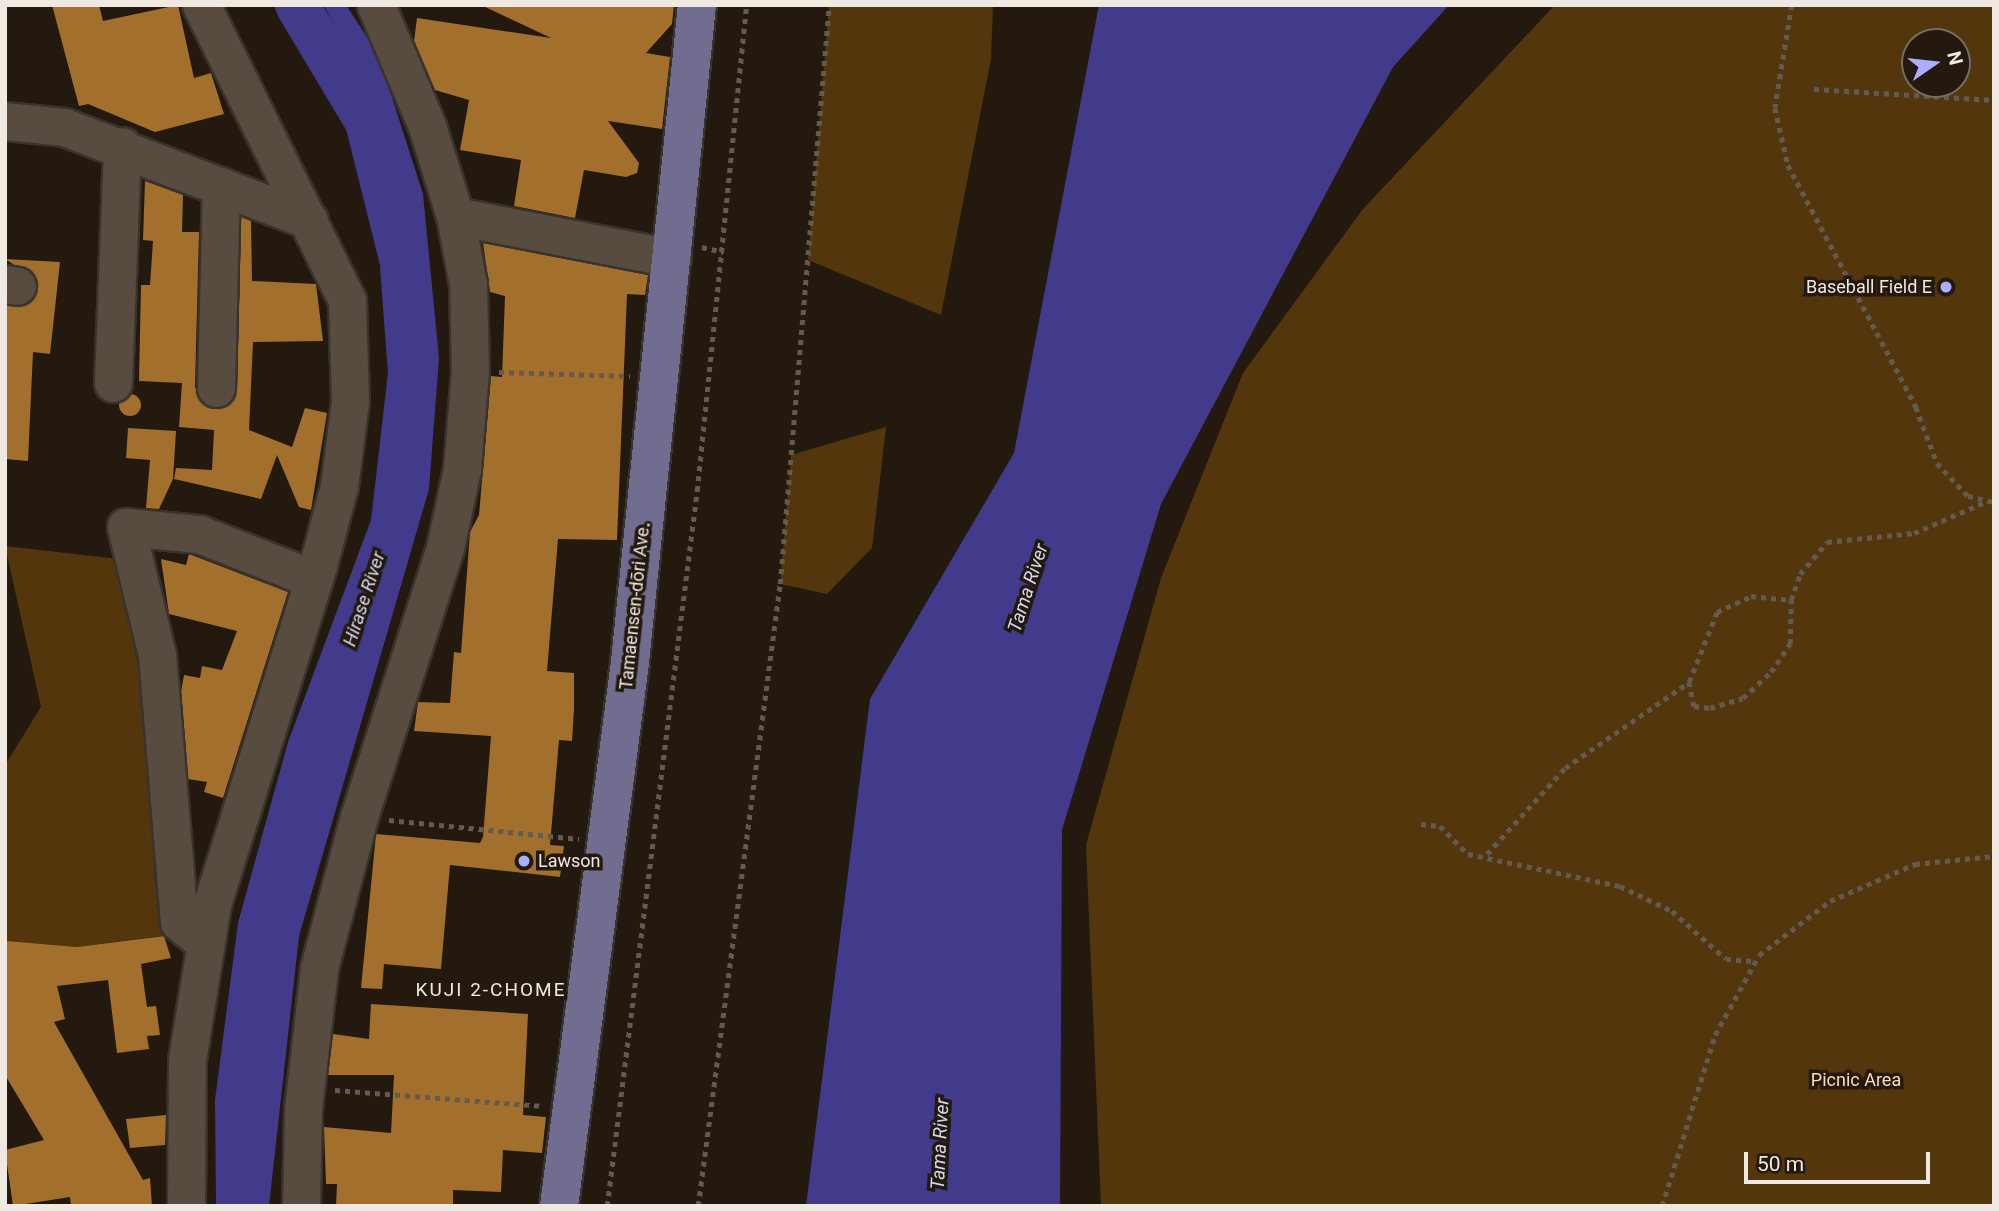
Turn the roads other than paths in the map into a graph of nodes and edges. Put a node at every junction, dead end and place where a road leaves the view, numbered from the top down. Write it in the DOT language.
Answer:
graph roads {
  1 [pos="201,5"];
  2 [pos="376,5"];
  3 [pos="697,5"];
  4 [pos="5,121"];
  5 [pos="122,146"];
  6 [pos="221,186"];
  7 [pos="454,216"];
  8 [pos="309,220"];
  9 [pos="672,258"];
  10 [pos="113,383"];
  11 [pos="216,388"];
  12 [pos="313,579"];
  13 [pos="205,943"];
  14 [pos="186,1206"];
  15 [pos="301,1206"];
  16 [pos="559,1206"];
  1 -- 8 [label="street"];
  2 -- 7 [label="street"];
  3 -- 9 [label="main road, Tamaensen-dōri Ave."];
  4 -- 5 [label="street"];
  5 -- 6 [label="street"];
  5 -- 10 [label="street"];
  6 -- 8 [label="street"];
  6 -- 11 [label="street"];
  7 -- 9 [label="street"];
  7 -- 15 [label="street"];
  8 -- 12 [label="street"];
  9 -- 16 [label="main road, Tamaensen-dōri Ave."];
  12 -- 13 [label="street"];
  12 -- 13 [label="street"];
  13 -- 14 [label="street"];
}
